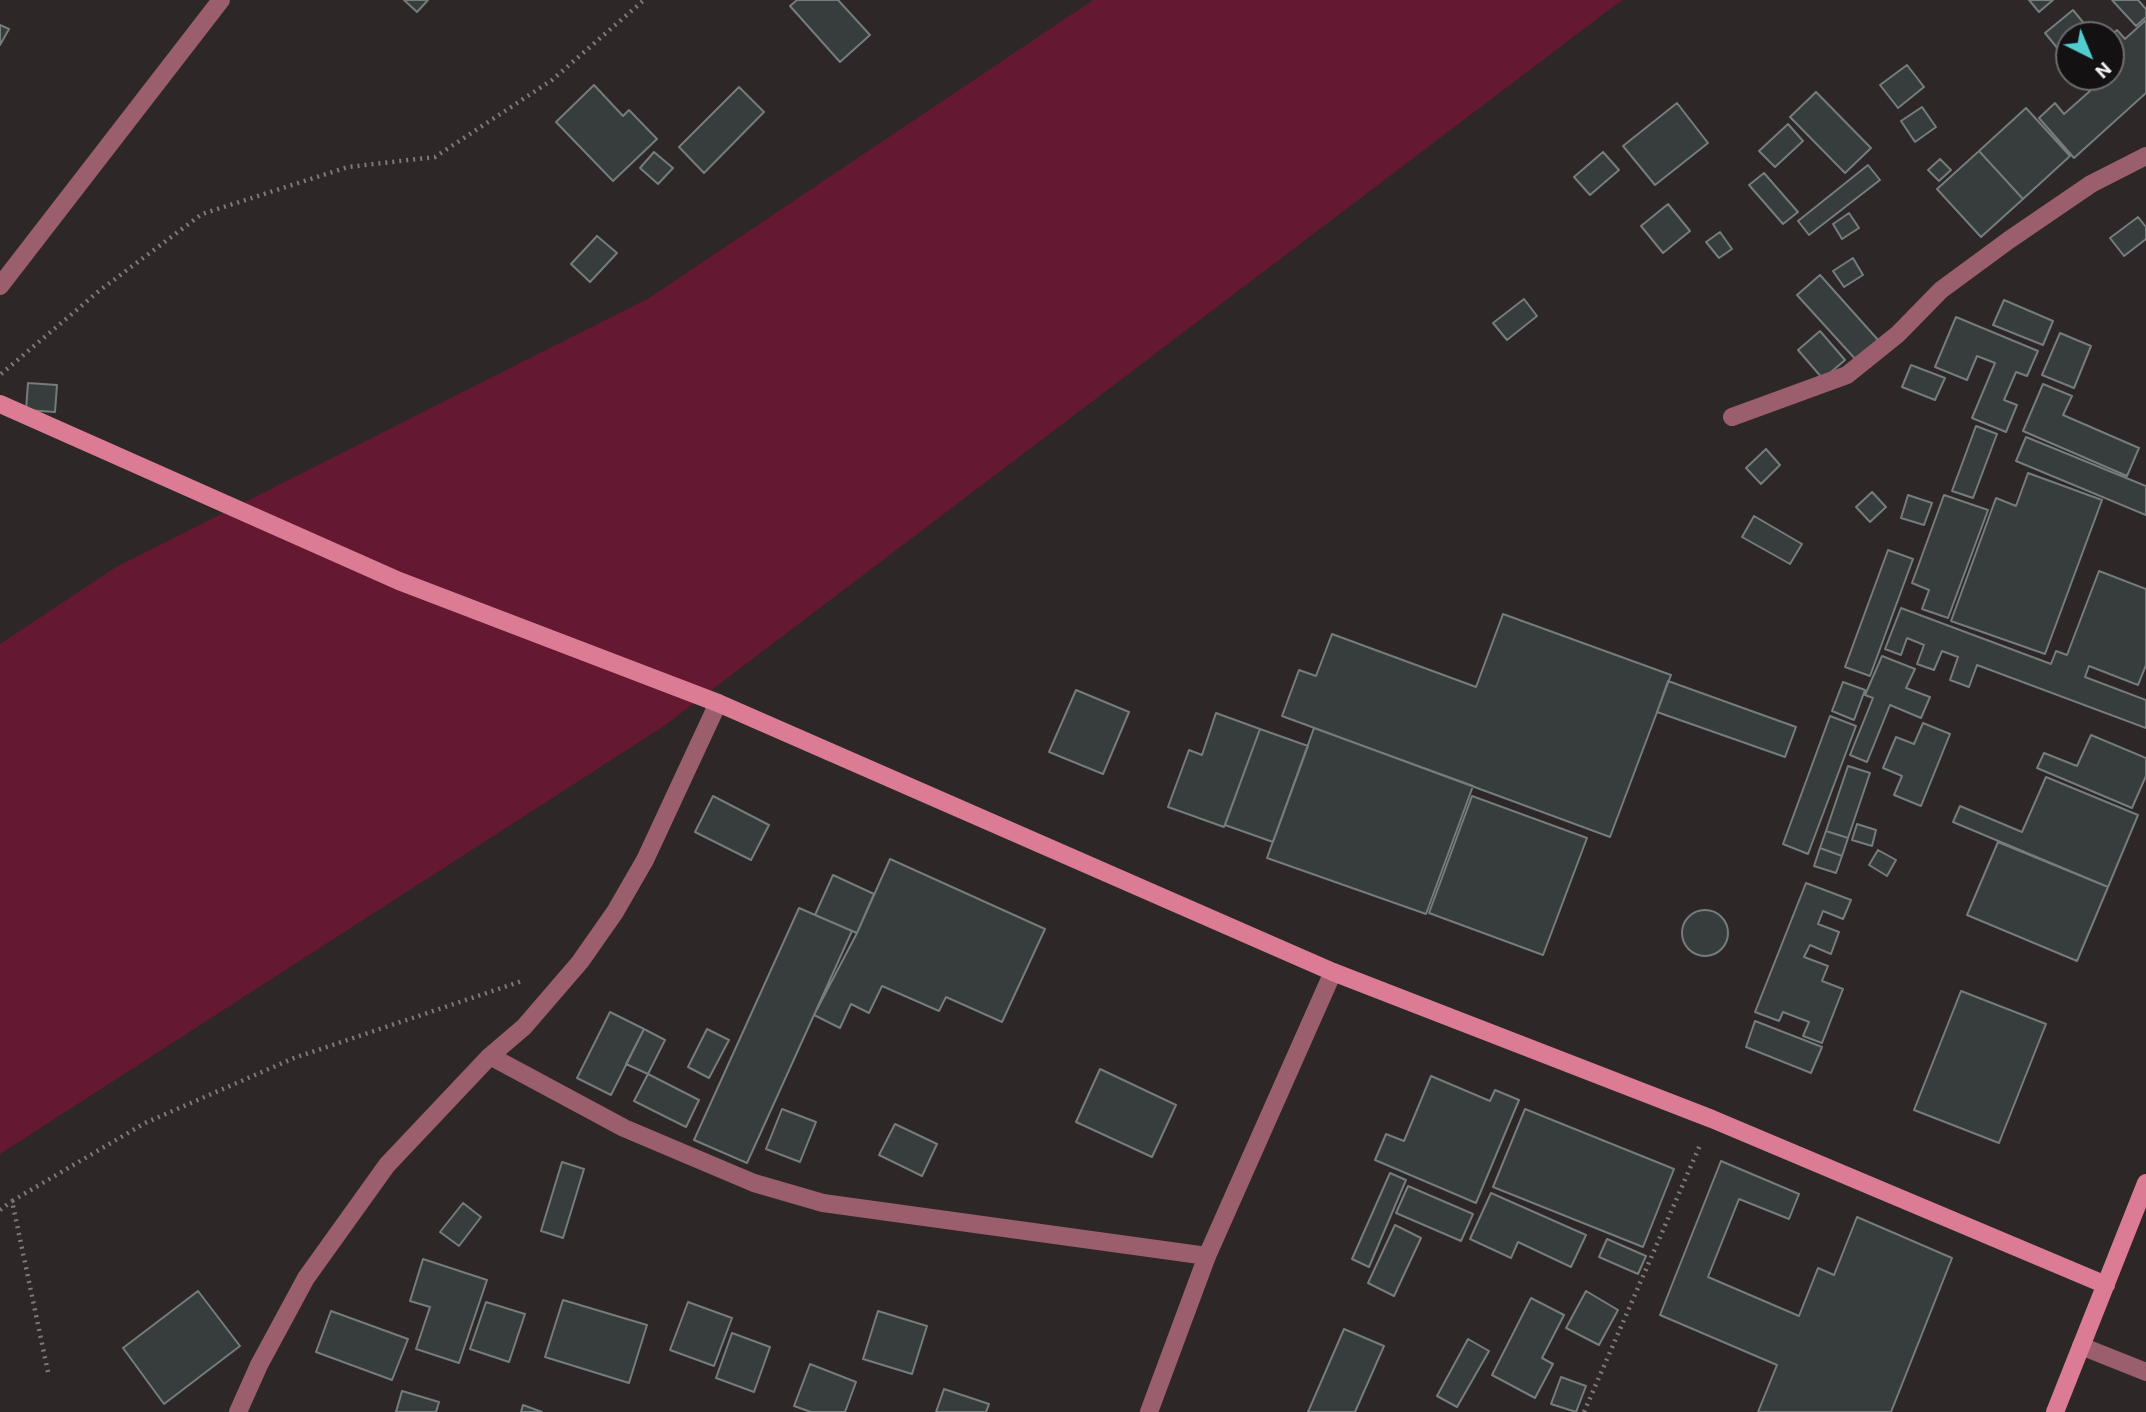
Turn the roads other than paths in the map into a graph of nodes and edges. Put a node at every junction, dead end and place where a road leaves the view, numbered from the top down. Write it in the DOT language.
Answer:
graph roads {
  1 [pos="220,0"];
  2 [pos="2146,156"];
  3 [pos="0,286"];
  4 [pos="0,404"];
  5 [pos="1732,417"];
  6 [pos="718,703"];
  7 [pos="1333,972"];
  8 [pos="490,1056"];
  9 [pos="2146,1183"];
  10 [pos="1208,1256"];
  11 [pos="2106,1285"];
  12 [pos="2081,1346"];
  13 [pos="2146,1372"];
  14 [pos="238,1412"];
  15 [pos="1149,1412"];
  16 [pos="2055,1412"];
  1 -- 3 [label="street"];
  2 -- 5 [label="street"];
  4 -- 6 [label="main road"];
  6 -- 7 [label="main road"];
  6 -- 8 [label="street"];
  7 -- 10 [label="street"];
  7 -- 11 [label="main road"];
  8 -- 10 [label="street"];
  8 -- 14 [label="street"];
  9 -- 11 [label="main road"];
  10 -- 15 [label="street"];
  11 -- 12 [label="main road"];
  12 -- 13 [label="street"];
  12 -- 16 [label="main road"];
}
